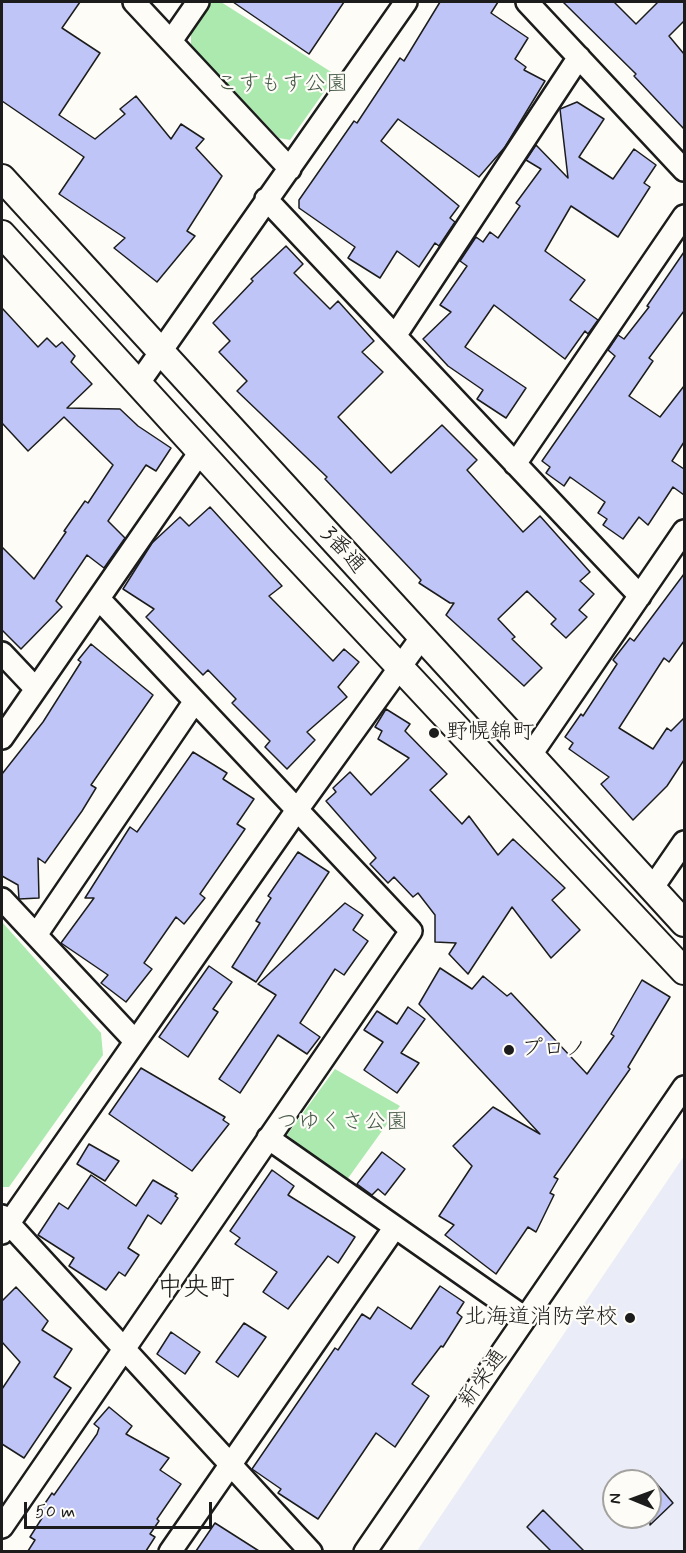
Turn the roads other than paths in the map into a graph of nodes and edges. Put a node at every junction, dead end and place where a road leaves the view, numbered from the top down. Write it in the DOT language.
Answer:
graph roads {
  1 [pos="134,2"];
  2 [pos="198,2"];
  3 [pos="406,2"];
  4 [pos="527,2"];
  5 [pos="171,41"];
  6 [pos="579,57"];
  7 [pos="290,169"];
  8 [pos="684,170"];
  9 [pos="2,178"];
  10 [pos="266,199"];
  11 [pos="684,216"];
  12 [pos="2,234"];
  13 [pos="395,336"];
  14 [pos="159,351"];
  15 [pos="138,384"];
  16 [pos="200,452"];
  17 [pos="515,464"];
  18 [pos="684,531"];
  19 [pos="640,596"];
  20 [pos="99,598"];
  21 [pos="422,638"];
  22 [pos="2,653"];
  23 [pos="399,666"];
  24 [pos="36,689"];
  25 [pos="195,701"];
  26 [pos="2,738"];
  27 [pos="530,756"];
  28 [pos="297,810"];
  29 [pos="684,842"];
  30 [pos="653,887"];
  31 [pos="2,899"];
  32 [pos="684,923"];
  33 [pos="36,935"];
  34 [pos="684,971"];
  35 [pos="135,1041"];
  36 [pos="684,1087"];
  37 [pos="268,1138"];
  38 [pos="4,1224"];
  39 [pos="395,1227"];
  40 [pos="525,1318"];
  41 [pos="123,1348"];
  42 [pos="230,1463"];
  43 [pos="2,1527"];
  44 [pos="170,1551"];
  45 [pos="311,1551"];
  46 [pos="365,1551"];
  1 -- 5 [label="street"];
  2 -- 5 [label="street"];
  3 -- 7 [label="street"];
  4 -- 6 [label="street"];
  5 -- 7 [label="street"];
  6 -- 8 [label="street"];
  6 -- 13 [label="street"];
  7 -- 10 [label="street"];
  9 -- 14 [label="street, 3番通"];
  10 -- 13 [label="street"];
  10 -- 14 [label="street"];
  11 -- 17 [label="street"];
  12 -- 15 [label="street, 3番通"];
  13 -- 17 [label="street"];
  14 -- 15 [label="street"];
  14 -- 21 [label="street, 3番通"];
  15 -- 16 [label="street, 3番通"];
  16 -- 20 [label="street"];
  16 -- 23 [label="street, 3番通"];
  17 -- 19 [label="street"];
  18 -- 19 [label="street"];
  19 -- 27 [label="street"];
  20 -- 24 [label="street"];
  20 -- 25 [label="street"];
  21 -- 23 [label="street"];
  21 -- 27 [label="street, 3番通"];
  22 -- 24 [label="street"];
  23 -- 28 [label="street"];
  23 -- 34 [label="street, 3番通"];
  24 -- 26 [label="street"];
  25 -- 28 [label="street"];
  25 -- 33 [label="street"];
  27 -- 30 [label="street, 3番通"];
  28 -- 35 [label="street"];
  28 -- 37 [label="street"];
  29 -- 30 [label="street"];
  30 -- 32 [label="street, 3番通"];
  31 -- 33 [label="street"];
  33 -- 35 [label="street"];
  35 -- 38 [label="street"];
  36 -- 40 [label="street, 新栄通"];
  37 -- 39 [label="street"];
  37 -- 41 [label="street"];
  38 -- 41 [label="street"];
  39 -- 40 [label="street"];
  39 -- 42 [label="street"];
  40 -- 46 [label="street, 新栄通"];
  41 -- 42 [label="street"];
  41 -- 43 [label="street"];
  42 -- 44 [label="street"];
  42 -- 45 [label="street"];
}
